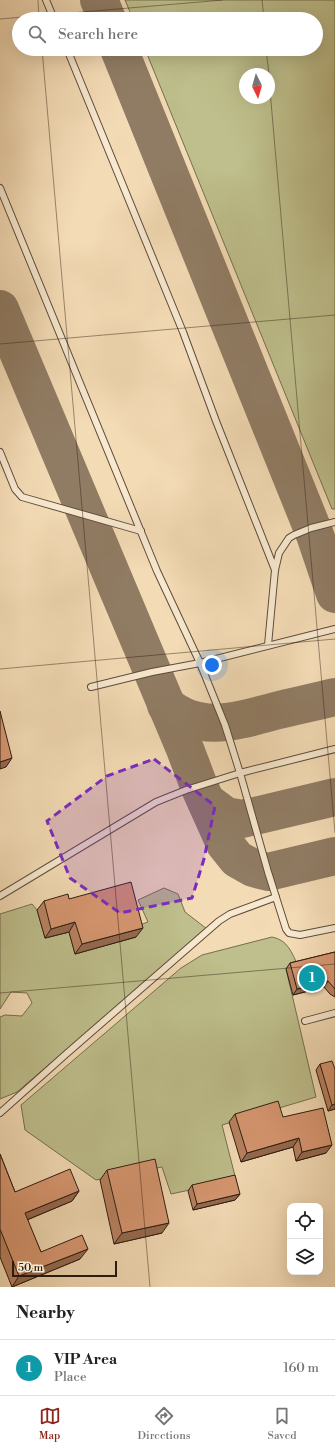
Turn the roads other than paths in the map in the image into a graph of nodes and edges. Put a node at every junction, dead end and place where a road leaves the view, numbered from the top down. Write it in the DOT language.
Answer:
graph roads {
  1 [pos="46,0"];
  2 [pos="51,12"];
  3 [pos="70,56"];
  4 [pos="0,188"];
  5 [pos="0,452"];
  6 [pos="335,522"];
  7 [pos="141,531"];
  8 [pos="275,570"];
  9 [pos="335,629"];
  10 [pos="268,645"];
  11 [pos="200,663"];
  12 [pos="91,687"];
  13 [pos="335,749"];
  14 [pos="240,773"];
  15 [pos="0,896"];
  16 [pos="276,897"];
  17 [pos="335,928"];
  18 [pos="335,1012"];
  19 [pos="305,1020"];
  20 [pos="0,1113"];
  1 -- 2 [label="lane"];
  3 -- 8 [label="lane"];
  4 -- 7 [label="lane"];
  5 -- 7 [label="lane"];
  6 -- 8 [label="lane"];
  7 -- 11 [label="lane"];
  8 -- 10 [label="lane"];
  9 -- 10 [label="lane"];
  10 -- 11 [label="lane"];
  11 -- 12 [label="lane"];
  11 -- 14 [label="lane"];
  13 -- 14 [label="lane"];
  14 -- 15 [label="lane"];
  14 -- 16 [label="lane"];
  16 -- 17 [label="lane"];
  16 -- 20 [label="lane"];
  18 -- 19 [label="lane"];
}
